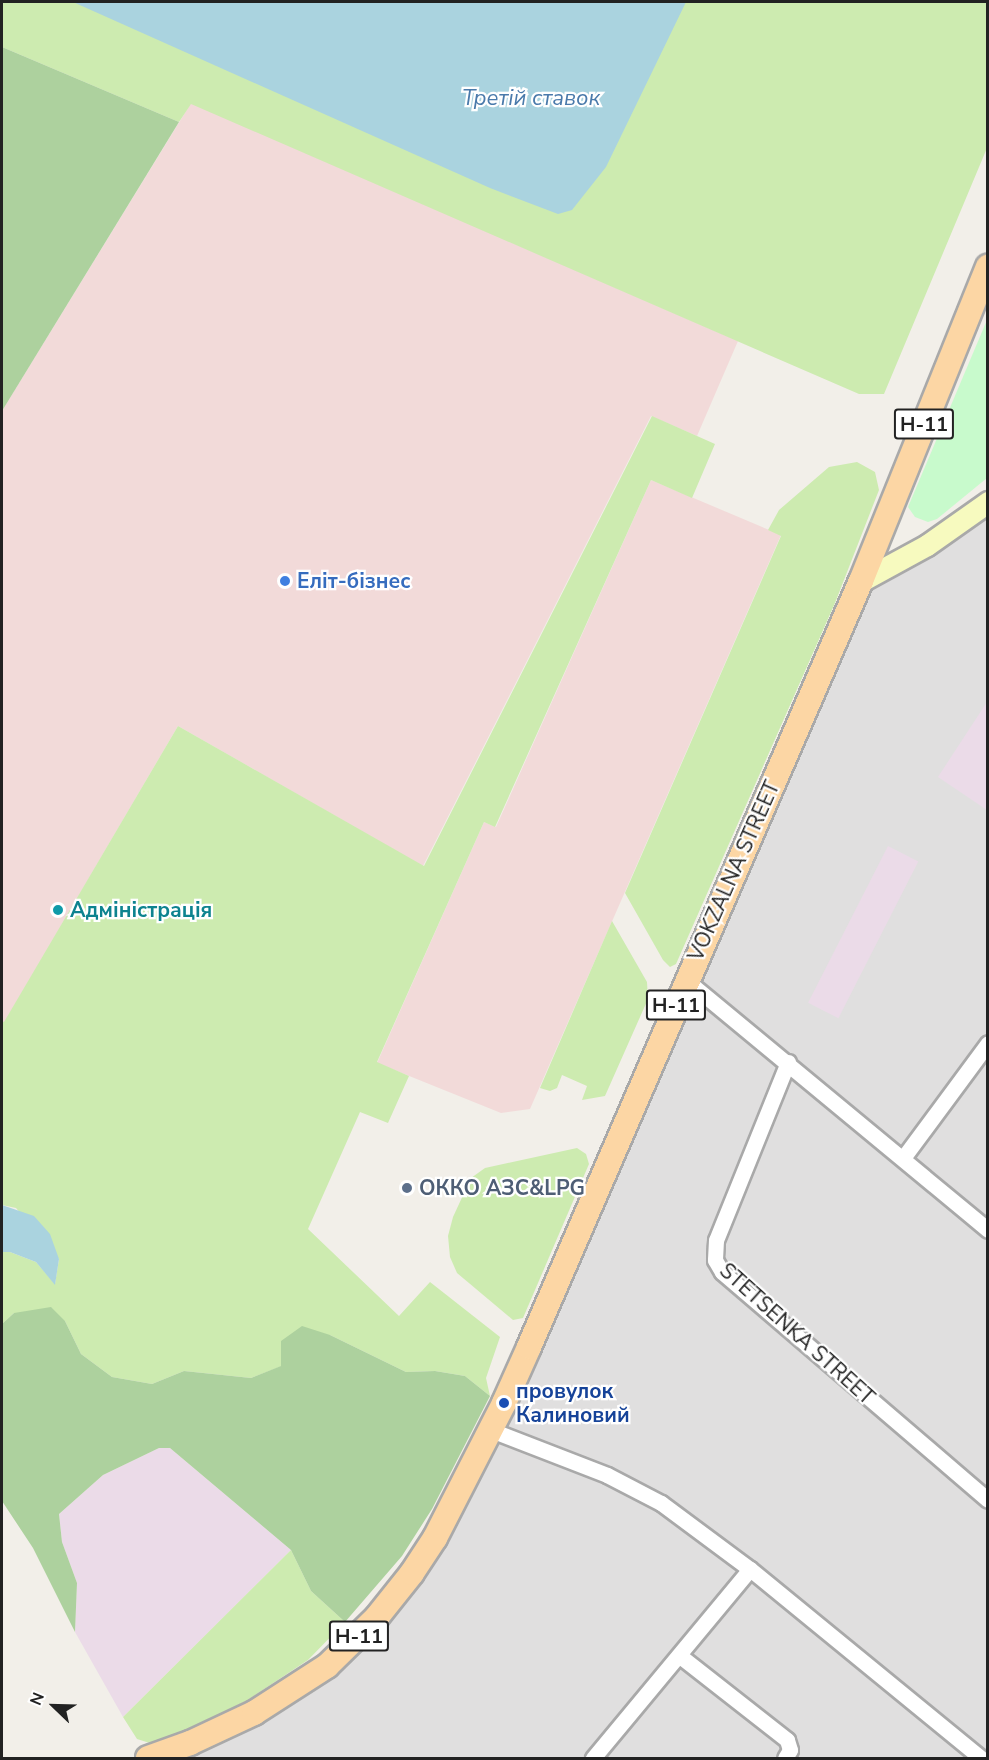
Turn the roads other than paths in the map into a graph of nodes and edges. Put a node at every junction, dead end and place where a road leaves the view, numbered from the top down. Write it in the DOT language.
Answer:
graph roads {
  1 [pos="987,267"];
  2 [pos="987,502"];
  3 [pos="861,581"];
  4 [pos="686,980"];
  5 [pos="987,1043"];
  6 [pos="788,1062"];
  7 [pos="903,1158"];
  8 [pos="987,1230"];
  9 [pos="491,1430"];
  10 [pos="987,1500"];
  11 [pos="750,1569"];
  12 [pos="680,1656"];
  13 [pos="148,1758"];
  14 [pos="593,1758"];
  15 [pos="785,1758"];
  16 [pos="981,1758"];
  1 -- 3 [label="main road, Н-11"];
  2 -- 3 [label="street"];
  3 -- 4 [label="main road, VOKZALNA STREET / Н-11"];
  4 -- 6 [label="street"];
  4 -- 9 [label="main road, VOKZALNA STREET / Н-11"];
  5 -- 7 [label="street"];
  6 -- 7 [label="street"];
  6 -- 10 [label="street, STETSENKA STREET"];
  7 -- 8 [label="street"];
  9 -- 11 [label="street"];
  9 -- 13 [label="main road, Н-11"];
  11 -- 12 [label="street"];
  11 -- 16 [label="street"];
  12 -- 14 [label="street"];
  12 -- 15 [label="street"];
}
